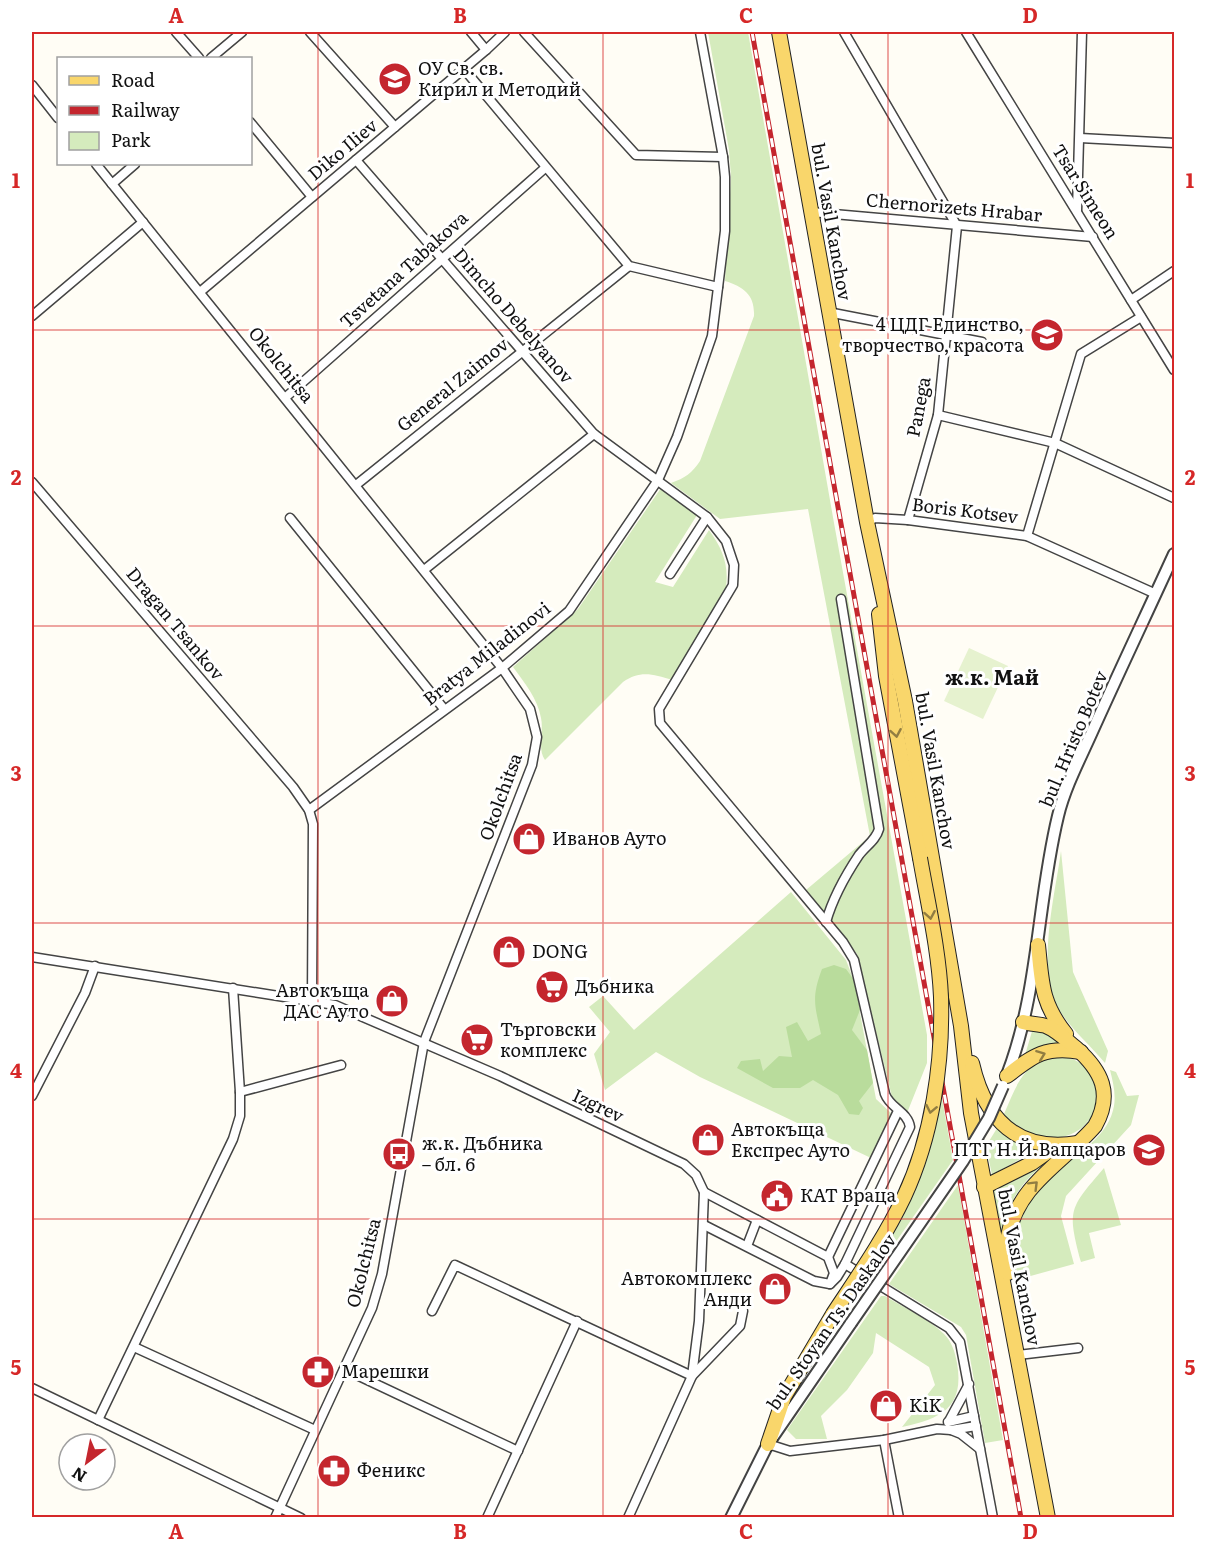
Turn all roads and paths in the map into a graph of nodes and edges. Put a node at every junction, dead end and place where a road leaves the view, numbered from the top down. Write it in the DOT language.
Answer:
graph roads {
  1 [pos="176,32"];
  2 [pos="242,32"];
  3 [pos="310,32"];
  4 [pos="471,32"];
  5 [pos="505,32"];
  6 [pos="524,32"];
  7 [pos="700,32"];
  8 [pos="779,32"];
  9 [pos="844,32"];
  10 [pos="966,32"];
  11 [pos="1082,32"];
  12 [pos="486,50"];
  13 [pos="198,57"];
  14 [pos="212,57"];
  15 [pos="464,69"];
  16 [pos="32,85"];
  17 [pos="57,117"];
  18 [pos="252,124"];
  19 [pos="395,127"];
  20 [pos="1080,138"];
  21 [pos="1174,143"];
  22 [pos="723,157"];
  23 [pos="356,160"];
  24 [pos="97,165"];
  25 [pos="134,165"];
  26 [pos="545,168"];
  27 [pos="112,184"];
  28 [pos="312,197"];
  29 [pos="811,212"];
  30 [pos="1077,212"];
  31 [pos="143,222"];
  32 [pos="957,226"];
  33 [pos="1093,237"];
  34 [pos="441,258"];
  35 [pos="629,266"];
  36 [pos="1174,271"];
  37 [pos="718,287"];
  38 [pos="200,292"];
  39 [pos="1131,300"];
  40 [pos="829,310"];
  41 [pos="32,316"];
  42 [pos="1141,316"];
  43 [pos="947,334"];
  44 [pos="982,342"];
  45 [pos="521,351"];
  46 [pos="1174,370"];
  47 [pos="286,397"];
  48 [pos="939,415"];
  49 [pos="594,434"];
  50 [pos="1055,443"];
  51 [pos="658,480"];
  52 [pos="32,482"];
  53 [pos="356,485"];
  54 [pos="1174,498"];
  55 [pos="707,517"];
  56 [pos="290,518"];
  57 [pos="908,520"];
  58 [pos="867,524"];
  59 [pos="1026,536"];
  60 [pos="1174,554"];
  61 [pos="424,570"];
  62 [pos="670,574"];
  63 [pos="1156,594"];
  64 [pos="841,599"];
  65 [pos="502,668"];
  66 [pos="444,710"];
  67 [pos="309,810"];
  68 [pos="826,922"];
  69 [pos="1038,945"];
  70 [pos="32,957"];
  71 [pos="95,966"];
  72 [pos="233,988"];
  73 [pos="312,1000"];
  74 [pos="1023,1022"];
  75 [pos="961,1026"];
  76 [pos="424,1042"];
  77 [pos="1081,1052"];
  78 [pos="341,1065"];
  79 [pos="1005,1081"];
  80 [pos="240,1092"];
  81 [pos="32,1096"];
  82 [pos="898,1111"];
  83 [pos="1078,1143"];
  84 [pos="1056,1146"];
  85 [pos="984,1187"];
  86 [pos="704,1192"];
  87 [pos="757,1220"];
  88 [pos="704,1225"];
  89 [pos="747,1246"];
  90 [pos="828,1257"];
  91 [pos="845,1264"];
  92 [pos="830,1284"];
  93 [pos="1008,1299"];
  94 [pos="432,1311"];
  95 [pos="743,1311"];
  96 [pos="577,1322"];
  97 [pos="134,1347"];
  98 [pos="1078,1348"];
  99 [pos="1018,1355"];
  100 [pos="344,1369"];
  101 [pos="692,1376"];
  102 [pos="969,1383"];
  103 [pos="32,1388"];
  104 [pos="974,1416"];
  105 [pos="98,1420"];
  106 [pos="950,1426"];
  107 [pos="976,1426"];
  108 [pos="315,1430"];
  109 [pos="884,1440"];
  110 [pos="768,1444"];
  111 [pos="981,1449"];
  112 [pos="518,1451"];
  113 [pos="279,1507"];
  114 [pos="275,1518"];
  115 [pos="301,1518"];
  116 [pos="487,1518"];
  117 [pos="628,1518"];
  118 [pos="731,1518"];
  119 [pos="899,1518"];
  120 [pos="993,1518"];
  121 [pos="1048,1518"];
  1 -- 13 [label="street"];
  2 -- 14 [label="street"];
  3 -- 19 [label="street"];
  4 -- 12 [label="street"];
  5 -- 12 [label="street, Diko Iliev"];
  6 -- 22 [label="street"];
  7 -- 22 [label="street, Bratya Miladinovi"];
  8 -- 29 [label="main road, bul. Vasil Kanchov"];
  9 -- 32 [label="street"];
  10 -- 30 [label="street, Tsar Simeon"];
  11 -- 20 [label="street"];
  12 -- 15 [label="street, Diko Iliev"];
  15 -- 19 [label="street, Diko Iliev"];
  15 -- 26 [label="street"];
  16 -- 17 [label="street"];
  18 -- 28 [label="street"];
  19 -- 23 [label="street, Diko Iliev"];
  20 -- 21 [label="street"];
  20 -- 30 [label="street"];
  22 -- 37 [label="street, Bratya Miladinovi"];
  23 -- 28 [label="street, Diko Iliev"];
  23 -- 34 [label="street, Dimcho Debelyanov"];
  24 -- 27 [label="street, Okolchitsa"];
  25 -- 27 [label="street"];
  26 -- 34 [label="street, Tsvetana Tabakova"];
  26 -- 35 [label="street"];
  27 -- 31 [label="street, Okolchitsa"];
  28 -- 38 [label="street, Diko Iliev"];
  29 -- 32 [label="street, Chernorizets Hrabar"];
  29 -- 40 [label="main road, bul. Vasil Kanchov"];
  30 -- 33 [label="street, Tsar Simeon"];
  31 -- 38 [label="street, Okolchitsa"];
  31 -- 41 [label="street"];
  32 -- 33 [label="street, Chernorizets Hrabar"];
  32 -- 43 [label="street, Panega"];
  33 -- 39 [label="street, Tsar Simeon"];
  34 -- 45 [label="street, Dimcho Debelyanov"];
  34 -- 47 [label="street, Tsvetana Tabakova"];
  35 -- 37 [label="street"];
  35 -- 45 [label="street, General Zaimov"];
  36 -- 39 [label="street"];
  37 -- 51 [label="street, Bratya Miladinovi"];
  38 -- 47 [label="street, Okolchitsa"];
  39 -- 42 [label="street, Tsar Simeon"];
  40 -- 43 [label="street"];
  40 -- 58 [label="main road, bul. Vasil Kanchov"];
  42 -- 46 [label="street, Tsar Simeon"];
  42 -- 50 [label="street"];
  43 -- 44 [label="street"];
  43 -- 48 [label="street, Panega"];
  45 -- 49 [label="street, Dimcho Debelyanov"];
  45 -- 53 [label="street, General Zaimov"];
  47 -- 53 [label="street, Okolchitsa"];
  48 -- 50 [label="street"];
  48 -- 57 [label="street, Panega"];
  49 -- 51 [label="street, Dimcho Debelyanov"];
  49 -- 61 [label="street"];
  50 -- 54 [label="street"];
  50 -- 59 [label="street"];
  51 -- 55 [label="street, Dimcho Debelyanov"];
  51 -- 65 [label="street, Bratya Miladinovi"];
  52 -- 67 [label="street, Dragan Tsankov"];
  53 -- 61 [label="street, Okolchitsa"];
  55 -- 62 [label="street"];
  55 -- 68 [label="street, Dimcho Debelyanov"];
  56 -- 66 [label="street"];
  57 -- 58 [label="street, Boris Kotsev"];
  57 -- 59 [label="street, Boris Kotsev"];
  58 -- 75 [label="main road, bul. Vasil Kanchov"];
  58 -- 110 [label="main road, one-way, bridge"];
  59 -- 63 [label="street, Boris Kotsev"];
  60 -- 63 [label="street, bul. Hristo Botev"];
  61 -- 65 [label="street, Okolchitsa"];
  63 -- 69 [label="street, bul. Hristo Botev"];
  64 -- 68 [label="street"];
  65 -- 66 [label="street, Bratya Miladinovi"];
  65 -- 76 [label="street, Okolchitsa"];
  66 -- 67 [label="street, Bratya Miladinovi"];
  67 -- 73 [label="street"];
  68 -- 82 [label="street, Dimcho Debelyanov"];
  69 -- 74 [label="street, bul. Hristo Botev"];
  69 -- 77 [label="main road"];
  70 -- 71 [label="street"];
  71 -- 72 [label="street"];
  71 -- 81 [label="street"];
  72 -- 73 [label="street"];
  72 -- 80 [label="street"];
  73 -- 76 [label="street, Izgrev"];
  74 -- 77 [label="main road"];
  74 -- 79 [label="street, bul. Hristo Botev"];
  75 -- 84 [label="main road"];
  75 -- 85 [label="main road, bul. Vasil Kanchov"];
  76 -- 86 [label="street, Izgrev"];
  76 -- 100 [label="street, Okolchitsa"];
  79 -- 77 [label="main road, one-way"];
  77 -- 83 [label="main road"];
  78 -- 80 [label="street"];
  79 -- 110 [label="street, bul. Stoyan Ts. Daskalov, bridge"];
  80 -- 97 [label="street"];
  82 -- 90 [label="street"];
  82 -- 91 [label="street, Dimcho Debelyanov"];
  83 -- 84 [label="main road"];
  93 -- 83 [label="main road, one-way"];
  84 -- 85 [label="main road"];
  85 -- 93 [label="main road, bul. Vasil Kanchov"];
  86 -- 87 [label="street, Izgrev"];
  86 -- 88 [label="street"];
  87 -- 89 [label="street"];
  87 -- 90 [label="street, Izgrev"];
  88 -- 89 [label="street"];
  88 -- 101 [label="street"];
  89 -- 92 [label="street"];
  90 -- 92 [label="street"];
  91 -- 92 [label="street"];
  91 -- 102 [label="street"];
  93 -- 99 [label="main road, bul. Vasil Kanchov"];
  94 -- 96 [label="street"];
  95 -- 101 [label="street"];
  96 -- 101 [label="street"];
  96 -- 112 [label="street"];
  97 -- 105 [label="street"];
  97 -- 108 [label="street"];
  98 -- 99 [label="street"];
  99 -- 121 [label="main road, bul. Vasil Kanchov"];
  100 -- 108 [label="street, Okolchitsa"];
  100 -- 112 [label="street"];
  101 -- 117 [label="street"];
  102 -- 104 [label="street"];
  102 -- 106 [label="street"];
  103 -- 105 [label="street"];
  104 -- 106 [label="street"];
  104 -- 107 [label="street"];
  105 -- 113 [label="street"];
  106 -- 107 [label="street"];
  106 -- 109 [label="street"];
  106 -- 111 [label="street"];
  107 -- 111 [label="street"];
  108 -- 113 [label="street, Okolchitsa"];
  109 -- 110 [label="street"];
  109 -- 119 [label="street"];
  110 -- 118 [label="street, bul. Stoyan Ts. Daskalov"];
  111 -- 120 [label="street"];
  112 -- 116 [label="street"];
  113 -- 114 [label="street, Okolchitsa"];
  113 -- 115 [label="street"];
}
